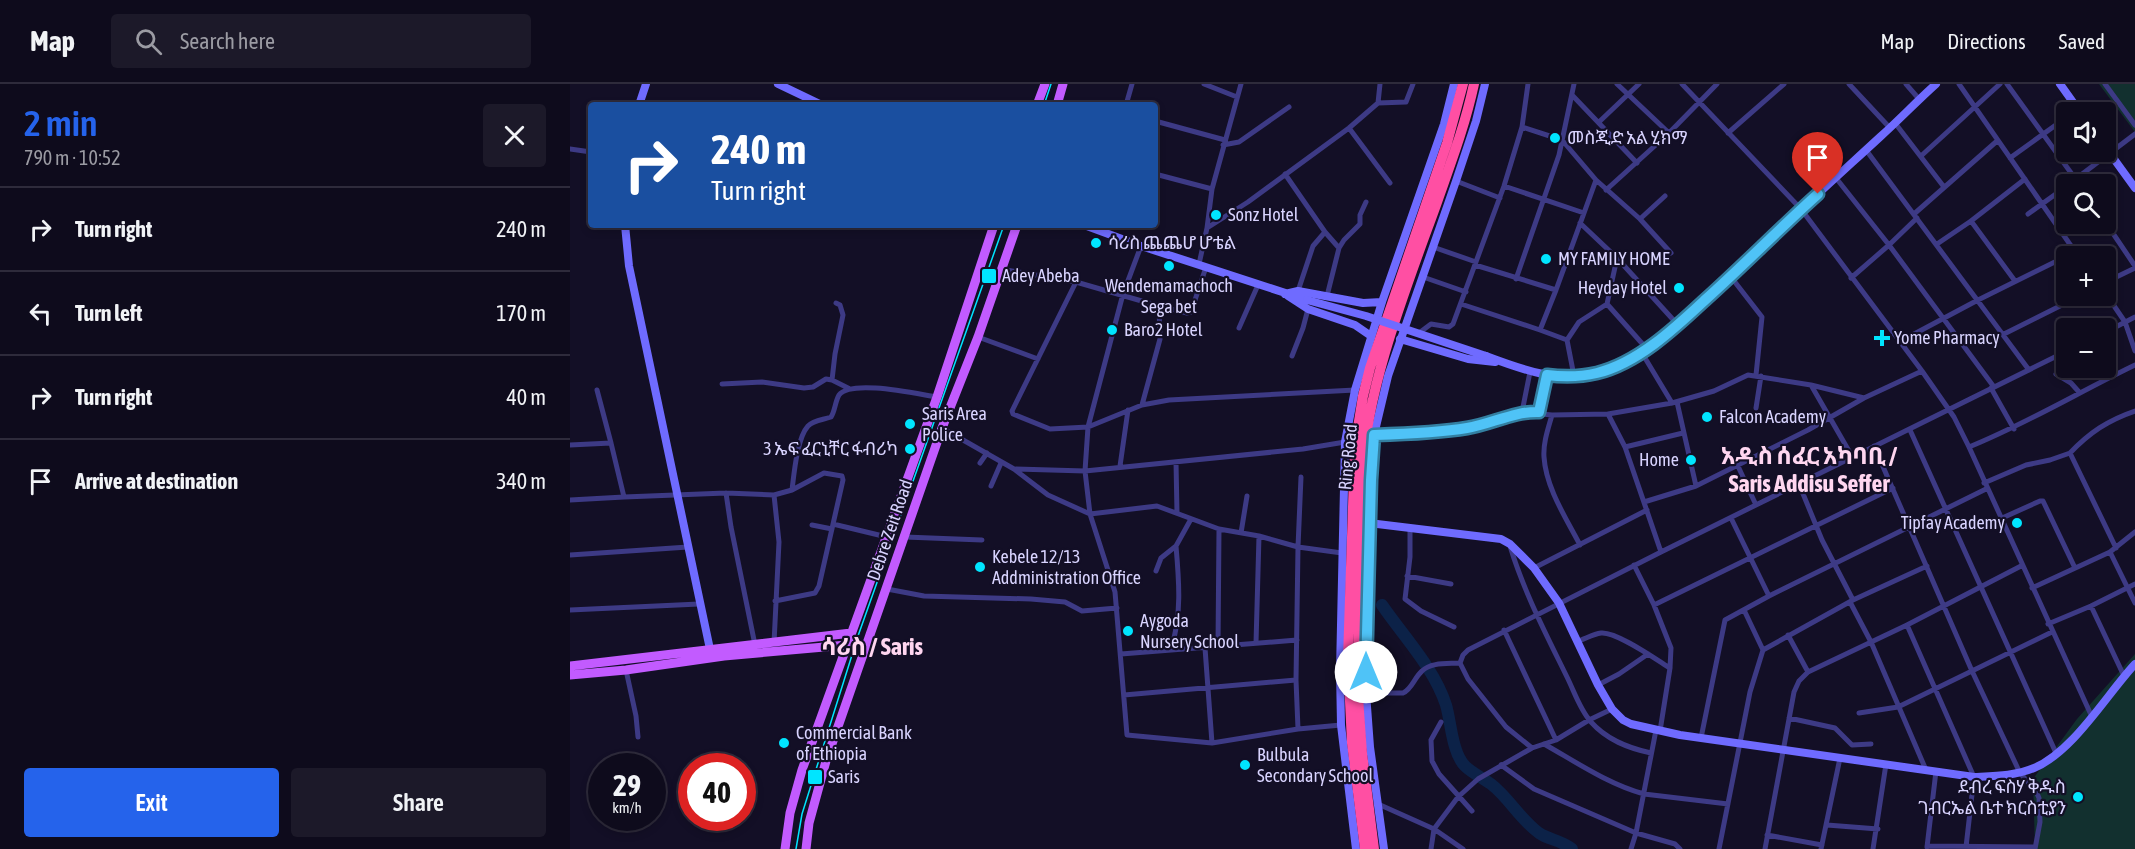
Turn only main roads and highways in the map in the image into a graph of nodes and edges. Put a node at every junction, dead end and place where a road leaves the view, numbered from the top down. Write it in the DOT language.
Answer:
graph roads {
  1 [pos="646,84"];
  2 [pos="778,84"];
  3 [pos="1044,84"];
  4 [pos="1063,84"];
  5 [pos="1455,84"];
  6 [pos="1463,84"];
  7 [pos="1474,84"];
  8 [pos="1485,84"];
  9 [pos="1936,84"];
  10 [pos="2060,84"];
  11 [pos="640,102"];
  12 [pos="816,102"];
  13 [pos="1038,102"];
  14 [pos="1057,102"];
  15 [pos="2071,102"];
  16 [pos="2116,162"];
  17 [pos="2135,188"];
  18 [pos="625,228"];
  19 [pos="993,228"];
  20 [pos="1016,228"];
  21 [pos="1092,228"];
  22 [pos="1285,294"];
  23 [pos="1382,302"];
  24 [pos="1307,304"];
  25 [pos="1371,336"];
  26 [pos="1401,339"];
  27 [pos="1502,362"];
  28 [pos="1369,523"];
  29 [pos="851,633"];
  30 [pos="847,645"];
  31 [pos="711,654"];
  32 [pos="2135,664"];
  33 [pos="570,666"];
  34 [pos="570,675"];
  35 [pos="785,849"];
  36 [pos="806,849"];
  37 [pos="1356,849"];
  38 [pos="1365,849"];
  39 [pos="1374,849"];
  40 [pos="1384,849"];
  1 -- 11 [label="main road"];
  2 -- 12 [label="main road"];
  3 -- 13 [label="main road"];
  4 -- 14 [label="main road"];
  5 -- 23 [label="main road, Ring Road"];
  6 -- 38 [label="highway, Ring Road"];
  7 -- 39 [label="highway, Ring Road"];
  8 -- 26 [label="main road, Ring Road"];
  9 -- 27 [label="main road"];
  10 -- 15 [label="main road"];
  16 -- 17 [label="main road"];
  18 -- 31 [label="main road"];
  19 -- 29 [label="main road, Debre Zeit Road"];
  20 -- 36 [label="main road, Debre Zeit Road"];
  21 -- 22 [label="main road"];
  22 -- 23 [label="main road"];
  22 -- 24 [label="main road"];
  23 -- 25 [label="main road, Ring Road"];
  24 -- 25 [label="main road"];
  24 -- 27 [label="main road, bridge"];
  25 -- 37 [label="main road, Ring Road"];
  26 -- 27 [label="main road"];
  26 -- 28 [label="main road, Ring Road"];
  28 -- 32 [label="main road"];
  28 -- 40 [label="main road, Ring Road"];
  29 -- 30 [label="main road, Debre Zeit Road"];
  29 -- 31 [label="main road"];
  30 -- 31 [label="main road"];
  30 -- 35 [label="main road, Debre Zeit Road"];
  31 -- 33 [label="main road"];
  31 -- 34 [label="main road"];
}
